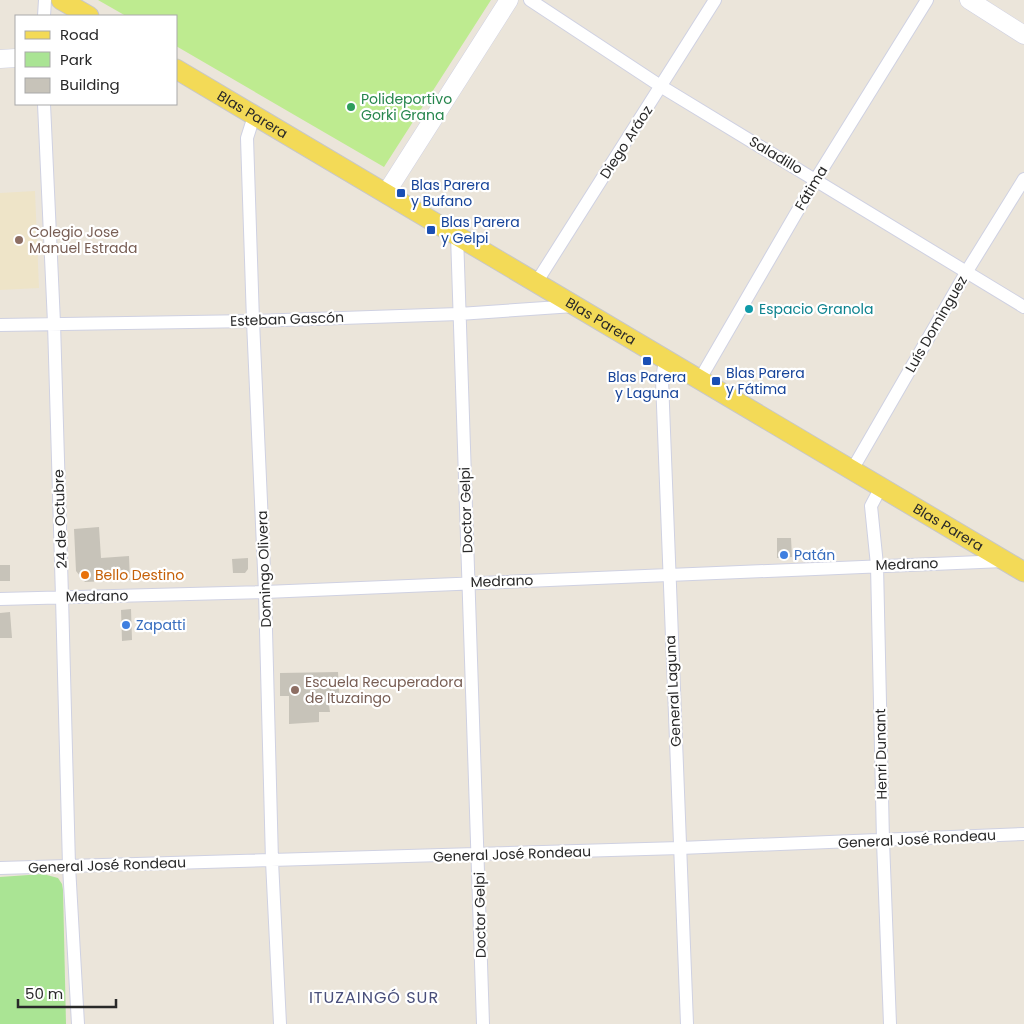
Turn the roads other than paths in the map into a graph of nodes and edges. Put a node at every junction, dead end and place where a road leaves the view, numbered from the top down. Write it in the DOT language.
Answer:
graph roads {
  1 [pos="45,0"];
  2 [pos="61,0"];
  3 [pos="509,0"];
  4 [pos="530,0"];
  5 [pos="715,0"];
  6 [pos="927,0"];
  7 [pos="969,0"];
  8 [pos="44,15"];
  9 [pos="86,15"];
  10 [pos="1024,35"];
  11 [pos="15,58"];
  12 [pos="0,59"];
  13 [pos="178,70"];
  14 [pos="662,86"];
  15 [pos="44,105"];
  16 [pos="254,116"];
  17 [pos="816,179"];
  18 [pos="1024,179"];
  19 [pos="386,193"];
  20 [pos="457,236"];
  21 [pos="967,271"];
  22 [pos="536,283"];
  23 [pos="574,306"];
  24 [pos="1024,307"];
  25 [pos="459,314"];
  26 [pos="253,321"];
  27 [pos="54,323"];
  28 [pos="0,325"];
  29 [pos="665,359"];
  30 [pos="700,379"];
  31 [pos="852,470"];
  32 [pos="881,487"];
  33 [pos="1004,561"];
  34 [pos="877,566"];
  35 [pos="1024,572"];
  36 [pos="668,575"];
  37 [pos="468,582"];
  38 [pos="266,592"];
  39 [pos="62,597"];
  40 [pos="0,599"];
  41 [pos="1024,834"];
  42 [pos="883,841"];
  43 [pos="680,848"];
  44 [pos="478,855"];
  45 [pos="272,861"];
  46 [pos="69,866"];
  47 [pos="0,868"];
  48 [pos="78,1024"];
  49 [pos="280,1024"];
  50 [pos="482,1024"];
  51 [pos="686,1024"];
  52 [pos="890,1024"];
  1 -- 8 [label="street"];
  2 -- 9 [label="main road"];
  3 -- 19 [label="street"];
  4 -- 14 [label="street, Saladillo"];
  5 -- 14 [label="street, Diego Aráoz"];
  6 -- 17 [label="street, Fátima"];
  7 -- 10 [label="street"];
  11 -- 12 [label="street"];
  13 -- 16 [label="main road, Blas Parera"];
  14 -- 17 [label="street, Saladillo"];
  14 -- 22 [label="street, Diego Aráoz"];
  15 -- 27 [label="street, 24 de Octubre"];
  16 -- 19 [label="main road, Blas Parera"];
  16 -- 26 [label="street, Domingo Olivera"];
  17 -- 21 [label="street, Saladillo"];
  17 -- 30 [label="street, Fátima"];
  18 -- 21 [label="street, Luís Dominguez"];
  19 -- 20 [label="main road, Blas Parera"];
  20 -- 22 [label="main road, Blas Parera"];
  20 -- 25 [label="street, Doctor Gelpi"];
  21 -- 24 [label="street, Saladillo"];
  21 -- 31 [label="street, Luís Dominguez"];
  22 -- 23 [label="main road, Blas Parera"];
  23 -- 25 [label="street, Esteban Gascón"];
  23 -- 29 [label="main road, Blas Parera"];
  25 -- 26 [label="street, Esteban Gascón"];
  25 -- 37 [label="street, Doctor Gelpi"];
  26 -- 27 [label="street, Esteban Gascón"];
  26 -- 38 [label="street, Domingo Olivera"];
  27 -- 28 [label="street, Esteban Gascón"];
  27 -- 39 [label="street, 24 de Octubre"];
  29 -- 30 [label="main road, Blas Parera"];
  29 -- 36 [label="street, General Laguna"];
  30 -- 31 [label="main road, Blas Parera"];
  31 -- 32 [label="main road, Blas Parera"];
  32 -- 33 [label="main road, Blas Parera"];
  32 -- 34 [label="street, Henri Dunant"];
  33 -- 34 [label="street, Medrano"];
  33 -- 35 [label="main road, Blas Parera"];
  34 -- 36 [label="street, Medrano"];
  34 -- 42 [label="street, Henri Dunant"];
  36 -- 37 [label="street, Medrano"];
  36 -- 43 [label="street, General Laguna"];
  37 -- 38 [label="street, Medrano"];
  37 -- 44 [label="street, Doctor Gelpi"];
  38 -- 39 [label="street, Medrano"];
  38 -- 45 [label="street, Domingo Olivera"];
  39 -- 40 [label="street, Medrano"];
  39 -- 46 [label="street, 24 de Octubre"];
  41 -- 42 [label="street, General José Rondeau"];
  42 -- 43 [label="street, General José Rondeau"];
  42 -- 52 [label="street, Henri Dunant"];
  43 -- 44 [label="street, General José Rondeau"];
  43 -- 51 [label="street, General Laguna"];
  44 -- 45 [label="street, General José Rondeau"];
  44 -- 50 [label="street, Doctor Gelpi"];
  45 -- 46 [label="street, General José Rondeau"];
  45 -- 49 [label="street, Domingo Olivera"];
  46 -- 47 [label="street, General José Rondeau"];
  46 -- 48 [label="street, 24 de Octubre"];
}
